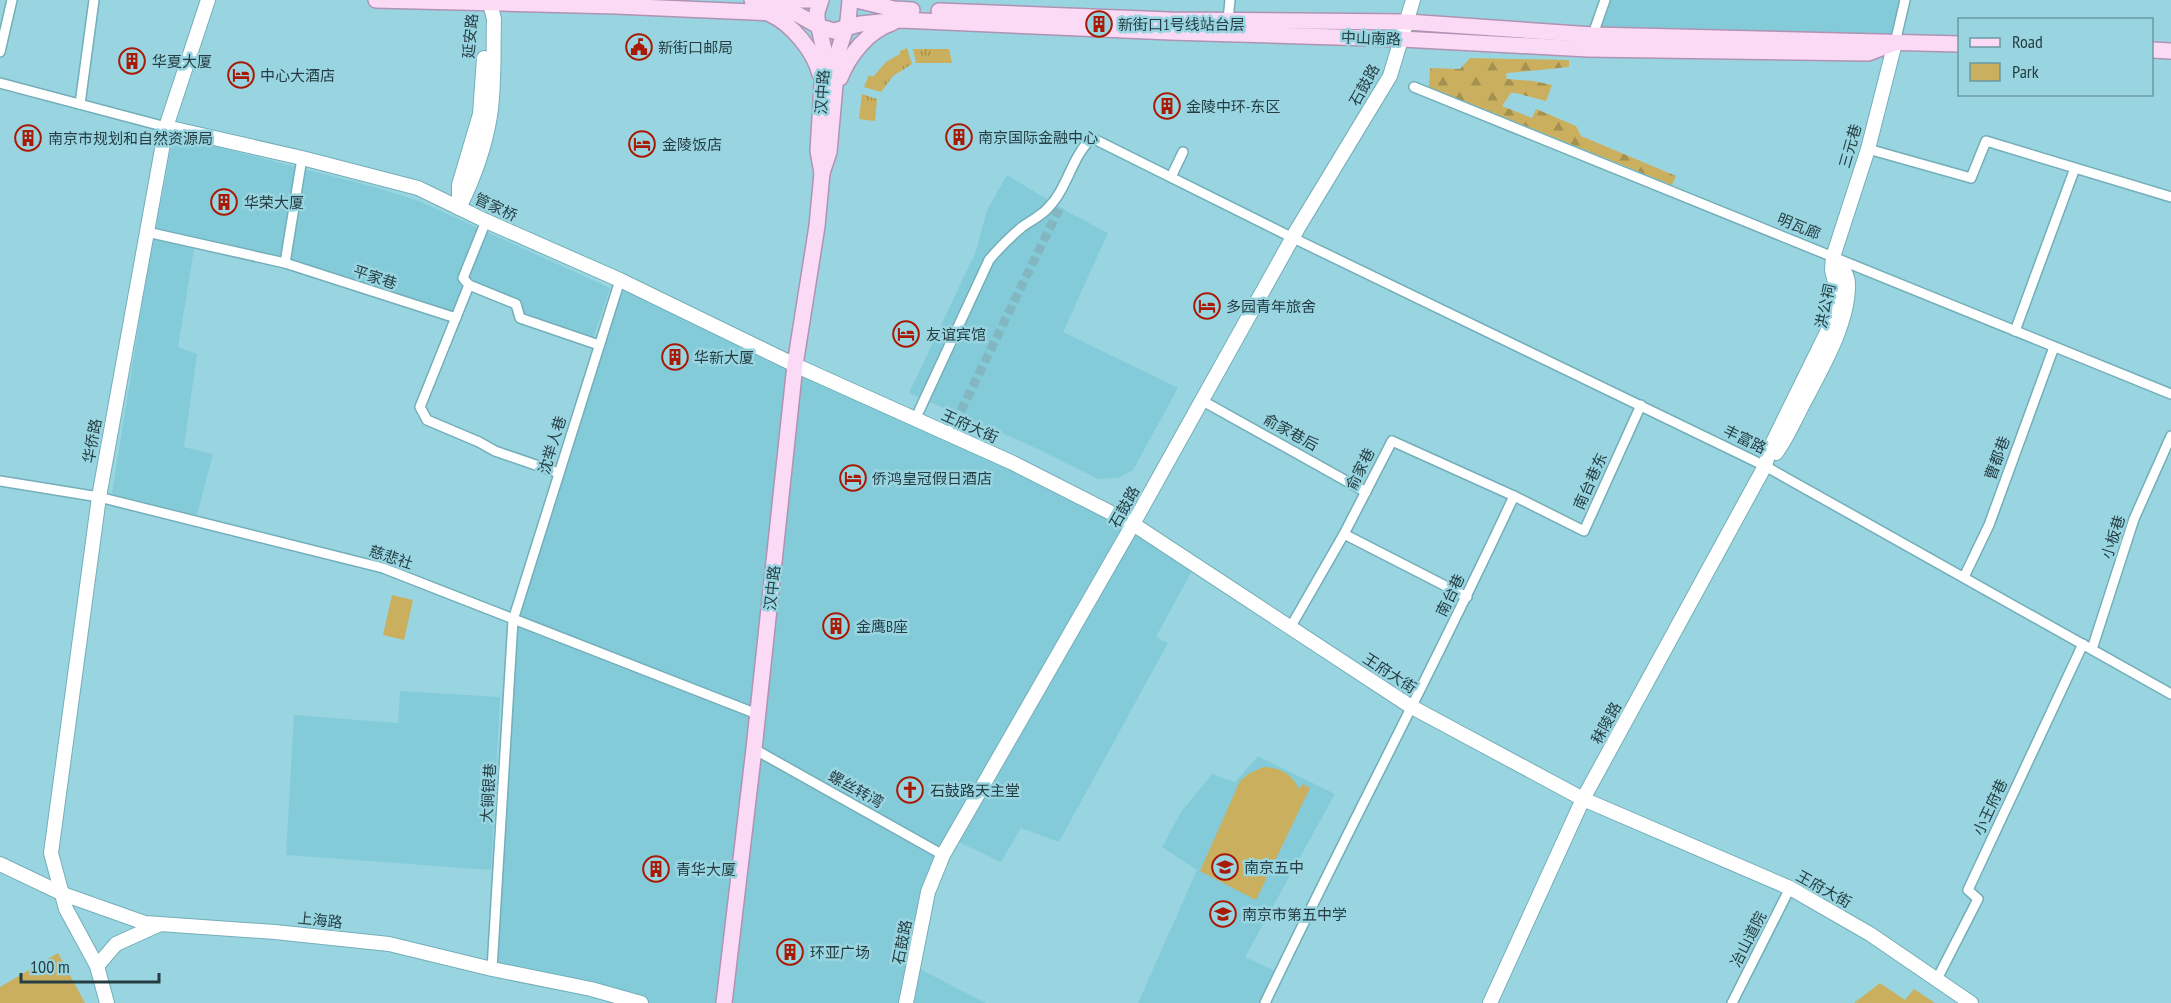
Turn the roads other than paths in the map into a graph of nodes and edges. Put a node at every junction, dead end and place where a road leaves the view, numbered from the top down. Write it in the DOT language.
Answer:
graph roads {
  1 [pos="12,0"];
  2 [pos="94,0"];
  3 [pos="208,0"];
  4 [pos="376,0"];
  5 [pos="752,0"];
  6 [pos="849,0"];
  7 [pos="856,0"];
  8 [pos="889,0"];
  9 [pos="1230,0"];
  10 [pos="1413,0"];
  11 [pos="1605,0"];
  12 [pos="1905,0"];
  13 [pos="490,3"];
  14 [pos="768,4"];
  15 [pos="817,10"];
  16 [pos="901,15"];
  17 [pos="1228,20"];
  18 [pos="1407,22"];
  19 [pos="846,27"];
  20 [pos="1402,39"];
  21 [pos="1590,42"];
  22 [pos="1895,42"];
  23 [pos="1958,44"];
  24 [pos="2153,50"];
  25 [pos="2171,51"];
  26 [pos="0,52"];
  27 [pos="0,83"];
  28 [pos="1414,87"];
  29 [pos="828,89"];
  30 [pos="80,104"];
  31 [pos="166,127"];
  32 [pos="1868,149"];
  33 [pos="1184,152"];
  34 [pos="302,158"];
  35 [pos="2075,168"];
  36 [pos="1171,177"];
  37 [pos="2171,197"];
  38 [pos="459,208"];
  39 [pos="486,221"];
  40 [pos="147,232"];
  41 [pos="1293,237"];
  42 [pos="1833,256"];
  43 [pos="285,263"];
  44 [pos="620,280"];
  45 [pos="469,285"];
  46 [pos="456,318"];
  47 [pos="2015,331"];
  48 [pos="599,345"];
  49 [pos="2054,347"];
  50 [pos="795,365"];
  51 [pos="2171,394"];
  52 [pos="1201,399"];
  53 [pos="1641,405"];
  54 [pos="919,411"];
  55 [pos="2171,436"];
  56 [pos="1765,466"];
  57 [pos="559,473"];
  58 [pos="0,481"];
  59 [pos="1366,492"];
  60 [pos="1514,495"];
  61 [pos="99,497"];
  62 [pos="1133,524"];
  63 [pos="1344,534"];
  64 [pos="1964,577"];
  65 [pos="1467,597"];
  66 [pos="513,620"];
  67 [pos="1290,628"];
  68 [pos="2087,646"];
  69 [pos="2171,694"];
  70 [pos="1410,706"];
  71 [pos="758,714"];
  72 [pos="754,749"];
  73 [pos="1583,800"];
  74 [pos="944,855"];
  75 [pos="0,864"];
  76 [pos="1790,888"];
  77 [pos="63,894"];
  78 [pos="159,924"];
  79 [pos="97,966"];
  80 [pos="492,969"];
  81 [pos="1937,979"];
  82 [pos="107,1003"];
  83 [pos="641,1003"];
  84 [pos="724,1003"];
  85 [pos="906,1003"];
  86 [pos="1265,1003"];
  87 [pos="1490,1003"];
  88 [pos="1732,1003"];
  89 [pos="1971,1003"];
  1 -- 26 [label="street"];
  2 -- 30 [label="street"];
  3 -- 31 [label="street, 华侨路"];
  4 -- 13 [label="main road"];
  5 -- 14 [label="main road"];
  6 -- 19 [label="main road, 汉中路"];
  7 -- 16 [label="main road, 中山南路"];
  8 -- 16 [label="main road"];
  9 -- 17 [label="street"];
  10 -- 18 [label="street, 石鼓路"];
  11 -- 21 [label="street"];
  12 -- 22 [label="street"];
  13 -- 14 [label="main road"];
  13 -- 38 [label="street, 延安路"];
  14 -- 15 [label="main road, 中山南路"];
  14 -- 15 [label="main road"];
  14 -- 29 [label="main road"];
  15 -- 19 [label="main road, 中山南路"];
  15 -- 29 [label="main road, 汉中路"];
  16 -- 17 [label="main road, 中山南路"];
  16 -- 19 [label="main road, 中山南路"];
  16 -- 20 [label="main road, 中山南路"];
  16 -- 29 [label="main road"];
  17 -- 18 [label="main road, 中山南路"];
  18 -- 20 [label="street, 石鼓路"];
  18 -- 21 [label="main road, 中山南路"];
  19 -- 29 [label="main road, 汉中路"];
  20 -- 21 [label="main road, 中山南路"];
  20 -- 41 [label="street, 石鼓路"];
  21 -- 22 [label="main road, 中山南路"];
  22 -- 23 [label="main road, 中山南路"];
  22 -- 32 [label="street, 三元巷"];
  24 -- 25 [label="main road"];
  27 -- 30 [label="street"];
  28 -- 42 [label="street, 明瓦廊"];
  29 -- 50 [label="main road, 汉中路"];
  30 -- 31 [label="street"];
  31 -- 34 [label="street, 管家桥"];
  31 -- 40 [label="street, 华侨路"];
  32 -- 35 [label="street"];
  32 -- 42 [label="street, 三元巷"];
  33 -- 36 [label="street"];
  34 -- 38 [label="street, 管家桥"];
  34 -- 43 [label="street"];
  35 -- 37 [label="street"];
  35 -- 47 [label="street"];
  36 -- 41 [label="street, 丰富路"];
  36 -- 54 [label="street, 丰富路"];
  38 -- 39 [label="street, 管家桥"];
  39 -- 44 [label="street, 管家桥"];
  39 -- 45 [label="street"];
  40 -- 43 [label="street, 平家巷"];
  40 -- 61 [label="street, 华侨路"];
  41 -- 52 [label="street, 石鼓路"];
  41 -- 53 [label="street, 丰富路"];
  42 -- 47 [label="street, 明瓦廊"];
  42 -- 56 [label="street, 洪公祠"];
  43 -- 46 [label="street, 平家巷"];
  44 -- 48 [label="street, 沈举人巷"];
  44 -- 50 [label="street, 管家桥"];
  45 -- 46 [label="street"];
  45 -- 48 [label="street"];
  46 -- 57 [label="street"];
  47 -- 49 [label="street, 明瓦廊"];
  48 -- 57 [label="street, 沈举人巷"];
  49 -- 51 [label="street, 明瓦廊"];
  49 -- 64 [label="street, 曹都巷"];
  50 -- 62 [label="street, 王府大街"];
  50 -- 71 [label="main road, 汉中路"];
  52 -- 59 [label="street, 俞家巷后"];
  52 -- 62 [label="street, 石鼓路"];
  53 -- 56 [label="street, 丰富路"];
  53 -- 60 [label="street, 南台巷东"];
  55 -- 68 [label="street, 小板巷"];
  56 -- 64 [label="street, 丰富路"];
  56 -- 73 [label="street, 秣陵路"];
  57 -- 66 [label="street, 沈举人巷"];
  58 -- 61 [label="street, 慈悲社"];
  59 -- 60 [label="street, 俞家巷"];
  59 -- 63 [label="street, 俞家巷"];
  60 -- 65 [label="street, 南台巷"];
  61 -- 66 [label="street, 慈悲社"];
  61 -- 77 [label="street, 华侨路"];
  62 -- 67 [label="street, 王府大街"];
  62 -- 74 [label="street, 石鼓路"];
  63 -- 65 [label="street"];
  63 -- 67 [label="street, 俞家巷"];
  64 -- 68 [label="street, 丰富路"];
  65 -- 70 [label="street, 南台巷"];
  66 -- 71 [label="street, 慈悲社"];
  66 -- 80 [label="street, 大锏银巷"];
  67 -- 70 [label="street, 王府大街"];
  68 -- 69 [label="street, 丰富路"];
  68 -- 81 [label="street, 小王府巷"];
  70 -- 73 [label="street, 王府大街"];
  70 -- 86 [label="street, 南台巷"];
  71 -- 72 [label="main road, 汉中路"];
  72 -- 74 [label="street, 螺丝转湾"];
  72 -- 84 [label="main road, 汉中路"];
  73 -- 76 [label="street, 王府大街"];
  73 -- 87 [label="street, 秣陵路"];
  74 -- 85 [label="street, 石鼓路"];
  75 -- 77 [label="street, 上海路"];
  76 -- 81 [label="street, 王府大街"];
  76 -- 88 [label="street, 冶山道院"];
  77 -- 78 [label="street, 上海路"];
  77 -- 79 [label="street, 华侨路"];
  78 -- 79 [label="street"];
  78 -- 80 [label="street, 上海路"];
  79 -- 82 [label="street, 华侨路"];
  80 -- 83 [label="street, 上海路"];
  81 -- 89 [label="street, 王府大街"];
}
